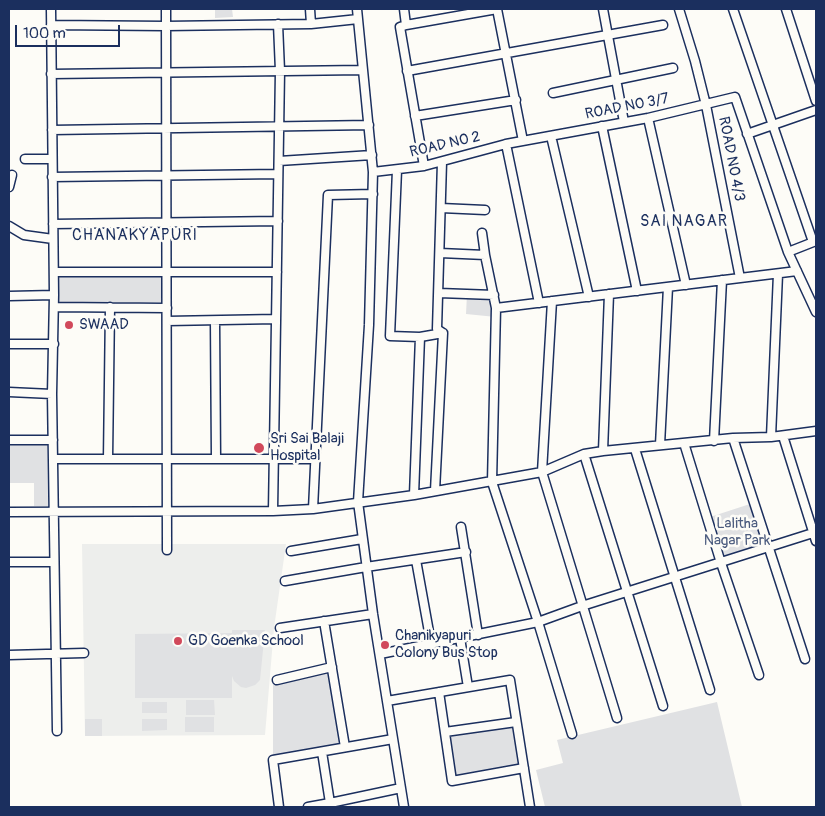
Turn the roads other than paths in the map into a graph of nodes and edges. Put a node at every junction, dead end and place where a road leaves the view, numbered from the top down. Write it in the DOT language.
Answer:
graph roads {
  1 [pos="51,9"];
  2 [pos="166,9"];
  3 [pos="310,9"];
  4 [pos="358,9"];
  5 [pos="404,9"];
  6 [pos="497,9"];
  7 [pos="603,9"];
  8 [pos="679,9"];
  9 [pos="733,9"];
  10 [pos="786,9"];
  11 [pos="358,19"];
  12 [pos="278,24"];
  13 [pos="311,24"];
  14 [pos="51,25"];
  15 [pos="406,25"];
  16 [pos="663,25"];
  17 [pos="166,26"];
  18 [pos="608,35"];
  19 [pos="506,54"];
  20 [pos="673,68"];
  21 [pos="363,70"];
  22 [pos="280,72"];
  23 [pos="407,72"];
  24 [pos="166,73"];
  25 [pos="51,74"];
  26 [pos="616,80"];
  27 [pos="553,92"];
  28 [pos="516,100"];
  29 [pos="816,101"];
  30 [pos="706,105"];
  31 [pos="816,110"];
  32 [pos="415,116"];
  33 [pos="648,118"];
  34 [pos="624,122"];
  35 [pos="369,125"];
  36 [pos="773,125"];
  37 [pos="279,126"];
  38 [pos="602,126"];
  39 [pos="166,128"];
  40 [pos="52,130"];
  41 [pos="747,134"];
  42 [pos="551,136"];
  43 [pos="523,141"];
  44 [pos="506,144"];
  45 [pos="372,155"];
  46 [pos="52,159"];
  47 [pos="24,160"];
  48 [pos="279,161"];
  49 [pos="442,162"];
  50 [pos="424,166"];
  51 [pos="398,170"];
  52 [pos="373,172"];
  53 [pos="278,174"];
  54 [pos="12,175"];
  55 [pos="166,176"];
  56 [pos="52,177"];
  57 [pos="9,187"];
  58 [pos="373,194"];
  59 [pos="441,208"];
  60 [pos="485,210"];
  61 [pos="278,221"];
  62 [pos="167,223"];
  63 [pos="53,224"];
  64 [pos="9,226"];
  65 [pos="482,233"];
  66 [pos="53,239"];
  67 [pos="814,242"];
  68 [pos="788,252"];
  69 [pos="440,253"];
  70 [pos="485,255"];
  71 [pos="797,271"];
  72 [pos="54,272"];
  73 [pos="167,272"];
  74 [pos="277,272"];
  75 [pos="778,274"];
  76 [pos="740,278"];
  77 [pos="722,280"];
  78 [pos="686,285"];
  79 [pos="668,287"];
  80 [pos="637,291"];
  81 [pos="439,293"];
  82 [pos="609,294"];
  83 [pos="54,295"];
  84 [pos="494,295"];
  85 [pos="9,296"];
  86 [pos="589,297"];
  87 [pos="552,301"];
  88 [pos="539,303"];
  89 [pos="54,307"];
  90 [pos="110,307"];
  91 [pos="167,308"];
  92 [pos="496,308"];
  93 [pos="816,312"];
  94 [pos="276,319"];
  95 [pos="215,321"];
  96 [pos="167,322"];
  97 [pos="443,333"];
  98 [pos="420,338"];
  99 [pos="9,344"];
  100 [pos="54,344"];
  101 [pos="9,392"];
  102 [pos="52,394"];
  103 [pos="816,431"];
  104 [pos="783,436"];
  105 [pos="771,437"];
  106 [pos="733,438"];
  107 [pos="9,440"];
  108 [pos="53,440"];
  109 [pos="714,441"];
  110 [pos="684,444"];
  111 [pos="660,445"];
  112 [pos="635,449"];
  113 [pos="603,451"];
  114 [pos="584,454"];
  115 [pos="53,459"];
  116 [pos="108,459"];
  117 [pos="167,459"];
  118 [pos="216,459"];
  119 [pos="274,459"];
  120 [pos="315,459"];
  121 [pos="542,472"];
  122 [pos="492,482"];
  123 [pos="435,491"];
  124 [pos="414,495"];
  125 [pos="358,502"];
  126 [pos="313,509"];
  127 [pos="167,511"];
  128 [pos="273,511"];
  129 [pos="9,512"];
  130 [pos="54,512"];
  131 [pos="461,527"];
  132 [pos="815,532"];
  133 [pos="362,539"];
  134 [pos="816,541"];
  135 [pos="768,548"];
  136 [pos="167,550"];
  137 [pos="291,551"];
  138 [pos="466,552"];
  139 [pos="416,560"];
  140 [pos="9,562"];
  141 [pos="54,562"];
  142 [pos="721,563"];
  143 [pos="366,567"];
  144 [pos="674,577"];
  145 [pos="285,581"];
  146 [pos="627,592"];
  147 [pos="582,606"];
  148 [pos="373,614"];
  149 [pos="324,621"];
  150 [pos="538,622"];
  151 [pos="280,628"];
  152 [pos="478,635"];
  153 [pos="460,638"];
  154 [pos="431,643"];
  155 [pos="84,653"];
  156 [pos="55,654"];
  157 [pos="380,654"];
  158 [pos="9,655"];
  159 [pos="805,659"];
  160 [pos="332,667"];
  161 [pos="759,675"];
  162 [pos="277,680"];
  163 [pos="468,688"];
  164 [pos="710,690"];
  165 [pos="439,692"];
  166 [pos="387,701"];
  167 [pos="663,706"];
  168 [pos="617,718"];
  169 [pos="516,722"];
  170 [pos="57,731"];
  171 [pos="445,732"];
  172 [pos="572,734"];
  173 [pos="393,739"];
  174 [pos="345,747"];
  175 [pos="322,752"];
  176 [pos="524,768"];
  177 [pos="401,788"];
  178 [pos="330,803"];
  179 [pos="279,807"];
  180 [pos="308,807"];
  181 [pos="404,807"];
  182 [pos="530,807"];
  1 -- 14 [label="street"];
  2 -- 17 [label="street"];
  3 -- 13 [label="street"];
  4 -- 11 [label="street"];
  5 -- 15 [label="street"];
  6 -- 15 [label="street"];
  6 -- 19 [label="street"];
  7 -- 18 [label="street"];
  8 -- 30 [label="street, ROAD NO 4/3"];
  9 -- 36 [label="street"];
  10 -- 29 [label="street"];
  11 -- 13 [label="street"];
  11 -- 21 [label="street"];
  12 -- 13 [label="street"];
  12 -- 17 [label="street"];
  12 -- 22 [label="street"];
  14 -- 17 [label="street"];
  14 -- 25 [label="street"];
  15 -- 23 [label="street"];
  16 -- 18 [label="street"];
  17 -- 24 [label="street"];
  18 -- 19 [label="street"];
  18 -- 26 [label="street"];
  19 -- 23 [label="street"];
  19 -- 28 [label="street"];
  20 -- 26 [label="street"];
  21 -- 22 [label="street"];
  21 -- 35 [label="street"];
  22 -- 24 [label="street"];
  22 -- 37 [label="street"];
  23 -- 32 [label="street"];
  24 -- 25 [label="street"];
  24 -- 39 [label="street"];
  25 -- 40 [label="street"];
  26 -- 27 [label="street"];
  26 -- 34 [label="street"];
  28 -- 32 [label="street"];
  28 -- 43 [label="street"];
  30 -- 33 [label="street, ROAD NO 3/7"];
  30 -- 41 [label="street, ROAD NO 3/7"];
  30 -- 76 [label="street, ROAD NO 4/3"];
  31 -- 36 [label="street"];
  32 -- 50 [label="street"];
  33 -- 34 [label="street, ROAD NO 3/7"];
  33 -- 78 [label="street"];
  34 -- 38 [label="street, ROAD NO 3/7"];
  35 -- 37 [label="street"];
  35 -- 45 [label="street"];
  36 -- 41 [label="street"];
  36 -- 67 [label="street"];
  37 -- 39 [label="street"];
  37 -- 48 [label="street"];
  38 -- 42 [label="street, ROAD NO 3/7"];
  38 -- 80 [label="street"];
  39 -- 40 [label="street"];
  39 -- 55 [label="street"];
  40 -- 46 [label="street"];
  41 -- 68 [label="street"];
  42 -- 43 [label="street, ROAD NO 3/7"];
  42 -- 86 [label="street"];
  43 -- 44 [label="street, ROAD NO 2"];
  44 -- 49 [label="street, ROAD NO 2"];
  44 -- 88 [label="street"];
  45 -- 48 [label="street"];
  45 -- 52 [label="street"];
  46 -- 47 [label="street"];
  46 -- 56 [label="street"];
  48 -- 53 [label="street"];
  49 -- 50 [label="street, ROAD NO 2"];
  49 -- 59 [label="street"];
  50 -- 51 [label="street, ROAD NO 2"];
  51 -- 52 [label="street, ROAD NO 2"];
  51 -- 98 [label="street"];
  52 -- 58 [label="street"];
  53 -- 55 [label="street"];
  53 -- 61 [label="street"];
  54 -- 57 [label="street"];
  55 -- 56 [label="street"];
  55 -- 62 [label="street"];
  56 -- 63 [label="street"];
  58 -- 120 [label="street"];
  58 -- 125 [label="street"];
  59 -- 60 [label="street"];
  59 -- 69 [label="street"];
  61 -- 62 [label="street"];
  61 -- 74 [label="street"];
  62 -- 63 [label="street"];
  62 -- 73 [label="street"];
  63 -- 66 [label="street"];
  64 -- 66 [label="street"];
  65 -- 70 [label="street"];
  66 -- 72 [label="street"];
  67 -- 68 [label="street"];
  68 -- 71 [label="street"];
  69 -- 70 [label="street"];
  69 -- 81 [label="street"];
  70 -- 84 [label="street"];
  71 -- 75 [label="street"];
  71 -- 93 [label="street"];
  72 -- 73 [label="street"];
  72 -- 83 [label="street"];
  73 -- 74 [label="street"];
  73 -- 91 [label="street"];
  74 -- 94 [label="street"];
  75 -- 76 [label="street"];
  75 -- 105 [label="street"];
  76 -- 77 [label="street"];
  77 -- 78 [label="street"];
  77 -- 109 [label="street"];
  78 -- 79 [label="street"];
  79 -- 80 [label="street"];
  79 -- 111 [label="street"];
  80 -- 82 [label="street"];
  81 -- 84 [label="street"];
  81 -- 97 [label="street"];
  82 -- 86 [label="street"];
  82 -- 113 [label="street"];
  83 -- 85 [label="street"];
  83 -- 89 [label="street"];
  84 -- 92 [label="street"];
  86 -- 87 [label="street"];
  87 -- 88 [label="street"];
  87 -- 121 [label="street"];
  88 -- 92 [label="street"];
  89 -- 90 [label="street"];
  89 -- 100 [label="street"];
  90 -- 91 [label="street"];
  90 -- 116 [label="street"];
  91 -- 96 [label="street"];
  92 -- 122 [label="street"];
  94 -- 95 [label="street"];
  94 -- 119 [label="street"];
  95 -- 96 [label="street"];
  95 -- 118 [label="street"];
  96 -- 117 [label="street"];
  97 -- 98 [label="street"];
  97 -- 123 [label="street"];
  98 -- 124 [label="street"];
  99 -- 100 [label="street"];
  100 -- 102 [label="street"];
  101 -- 102 [label="street"];
  102 -- 108 [label="street"];
  103 -- 104 [label="street"];
  104 -- 105 [label="street"];
  104 -- 132 [label="street"];
  105 -- 106 [label="street"];
  106 -- 109 [label="street"];
  106 -- 135 [label="street"];
  107 -- 108 [label="street"];
  108 -- 115 [label="street"];
  109 -- 110 [label="street"];
  110 -- 111 [label="street"];
  110 -- 142 [label="street"];
  111 -- 112 [label="street"];
  112 -- 113 [label="street"];
  112 -- 144 [label="street"];
  113 -- 114 [label="street"];
  114 -- 121 [label="street"];
  114 -- 146 [label="street"];
  115 -- 116 [label="street"];
  115 -- 130 [label="street"];
  116 -- 117 [label="street"];
  117 -- 118 [label="street"];
  117 -- 127 [label="street"];
  118 -- 119 [label="street"];
  119 -- 120 [label="street"];
  119 -- 128 [label="street"];
  120 -- 126 [label="street"];
  121 -- 122 [label="street"];
  121 -- 147 [label="street"];
  122 -- 123 [label="street"];
  122 -- 150 [label="street"];
  123 -- 124 [label="street"];
  124 -- 125 [label="street"];
  125 -- 126 [label="street"];
  125 -- 133 [label="street"];
  126 -- 128 [label="street"];
  127 -- 128 [label="street"];
  127 -- 130 [label="street"];
  127 -- 136 [label="street"];
  129 -- 130 [label="street"];
  130 -- 141 [label="street"];
  131 -- 138 [label="street"];
  132 -- 134 [label="street"];
  132 -- 135 [label="street"];
  133 -- 137 [label="street"];
  133 -- 143 [label="street"];
  135 -- 142 [label="street"];
  135 -- 159 [label="street"];
  138 -- 139 [label="street"];
  138 -- 152 [label="street"];
  139 -- 143 [label="street"];
  139 -- 154 [label="street"];
  140 -- 141 [label="street"];
  141 -- 156 [label="street"];
  142 -- 144 [label="street"];
  142 -- 161 [label="street"];
  143 -- 145 [label="street"];
  143 -- 148 [label="street"];
  144 -- 146 [label="street"];
  144 -- 164 [label="street"];
  146 -- 147 [label="street"];
  146 -- 167 [label="street"];
  147 -- 150 [label="street"];
  147 -- 168 [label="street"];
  148 -- 149 [label="street"];
  148 -- 157 [label="street"];
  149 -- 151 [label="street"];
  149 -- 160 [label="street"];
  150 -- 152 [label="street"];
  150 -- 172 [label="street"];
  152 -- 153 [label="street"];
  153 -- 154 [label="street"];
  153 -- 163 [label="street"];
  154 -- 157 [label="street"];
  155 -- 156 [label="street"];
  156 -- 158 [label="street"];
  156 -- 170 [label="street"];
  157 -- 166 [label="street"];
  160 -- 162 [label="street"];
  160 -- 174 [label="street"];
  163 -- 165 [label="street"];
  163 -- 169 [label="street"];
  165 -- 166 [label="street"];
  165 -- 171 [label="street"];
  166 -- 173 [label="street"];
  169 -- 171 [label="street"];
  169 -- 176 [label="street"];
  171 -- 176 [label="street"];
  173 -- 174 [label="street"];
  173 -- 177 [label="street"];
  174 -- 175 [label="street"];
  175 -- 178 [label="street"];
  175 -- 179 [label="street"];
  176 -- 182 [label="street"];
  177 -- 178 [label="street"];
  177 -- 181 [label="street"];
  178 -- 180 [label="street"];
}
